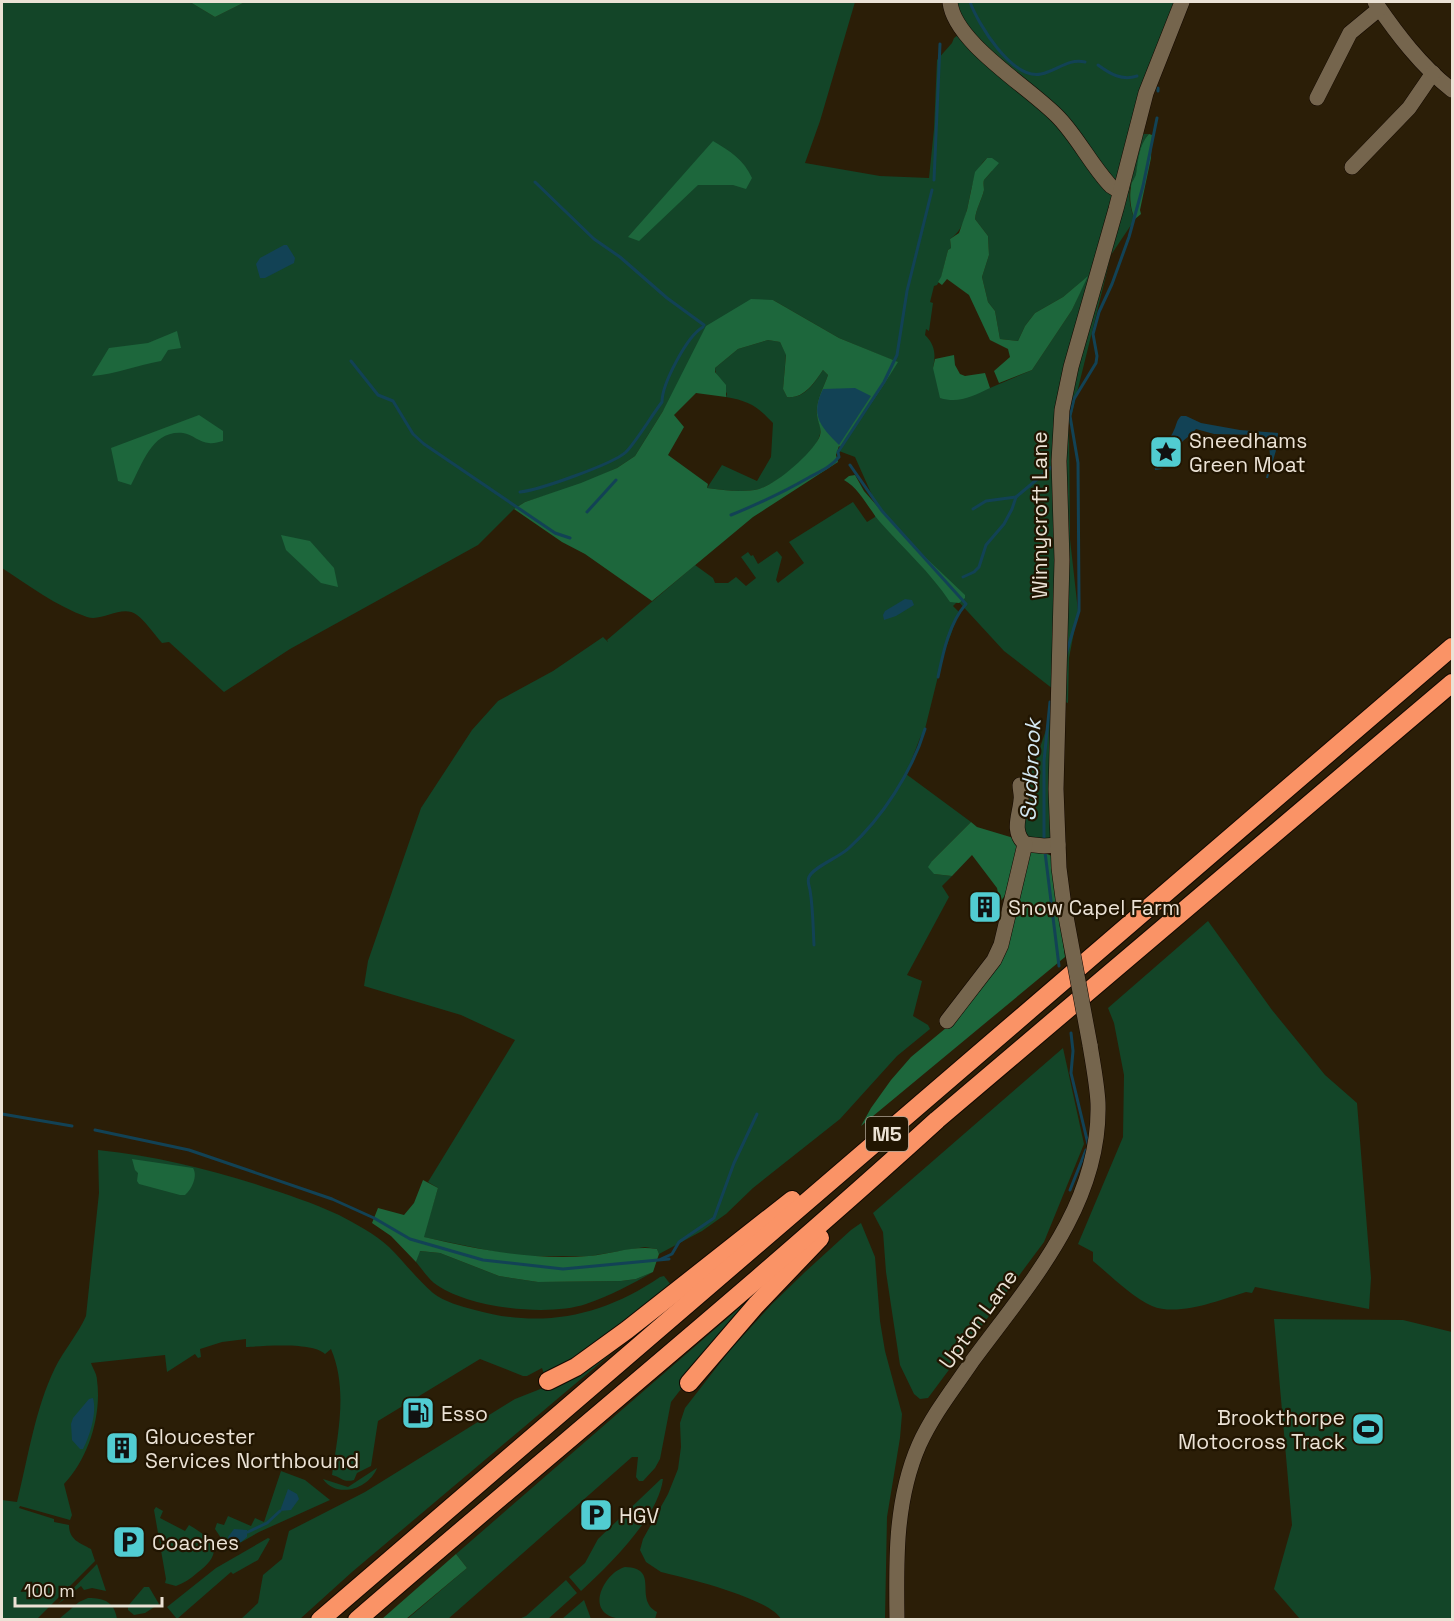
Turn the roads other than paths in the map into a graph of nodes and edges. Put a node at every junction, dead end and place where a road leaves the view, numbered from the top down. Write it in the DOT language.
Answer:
graph roads {
  1 [pos="950,2"];
  2 [pos="1182,2"];
  3 [pos="1377,5"];
  4 [pos="1433,73"];
  5 [pos="1452,90"];
  6 [pos="1317,98"];
  7 [pos="1352,167"];
  8 [pos="1121,189"];
  9 [pos="1452,647"];
  10 [pos="1452,683"];
  11 [pos="1020,785"];
  12 [pos="1025,844"];
  13 [pos="1058,845"];
  14 [pos="947,1021"];
  15 [pos="1090,1045"];
  16 [pos="865,1152"];
  17 [pos="882,1170"];
  18 [pos="548,1381"];
  19 [pos="689,1383"];
  20 [pos="320,1620"];
  21 [pos="357,1620"];
  22 [pos="897,1620"];
  1 -- 8 [label="street"];
  2 -- 8 [label="street, Winnycroft Lane"];
  3 -- 4 [label="street"];
  3 -- 6 [label="street"];
  4 -- 5 [label="street"];
  4 -- 7 [label="street"];
  8 -- 13 [label="street, Winnycroft Lane"];
  9 -- 16 [label="highway, M5"];
  10 -- 17 [label="highway, M5"];
  11 -- 12 [label="street"];
  12 -- 13 [label="street"];
  12 -- 14 [label="street"];
  13 -- 15 [label="street, Winnycroft Lane, bridge"];
  15 -- 22 [label="street, Upton Lane"];
  16 -- 18 [label="highway, M5"];
  16 -- 20 [label="highway, M5"];
  17 -- 19 [label="highway, M5"];
  17 -- 21 [label="highway, M5"];
}
